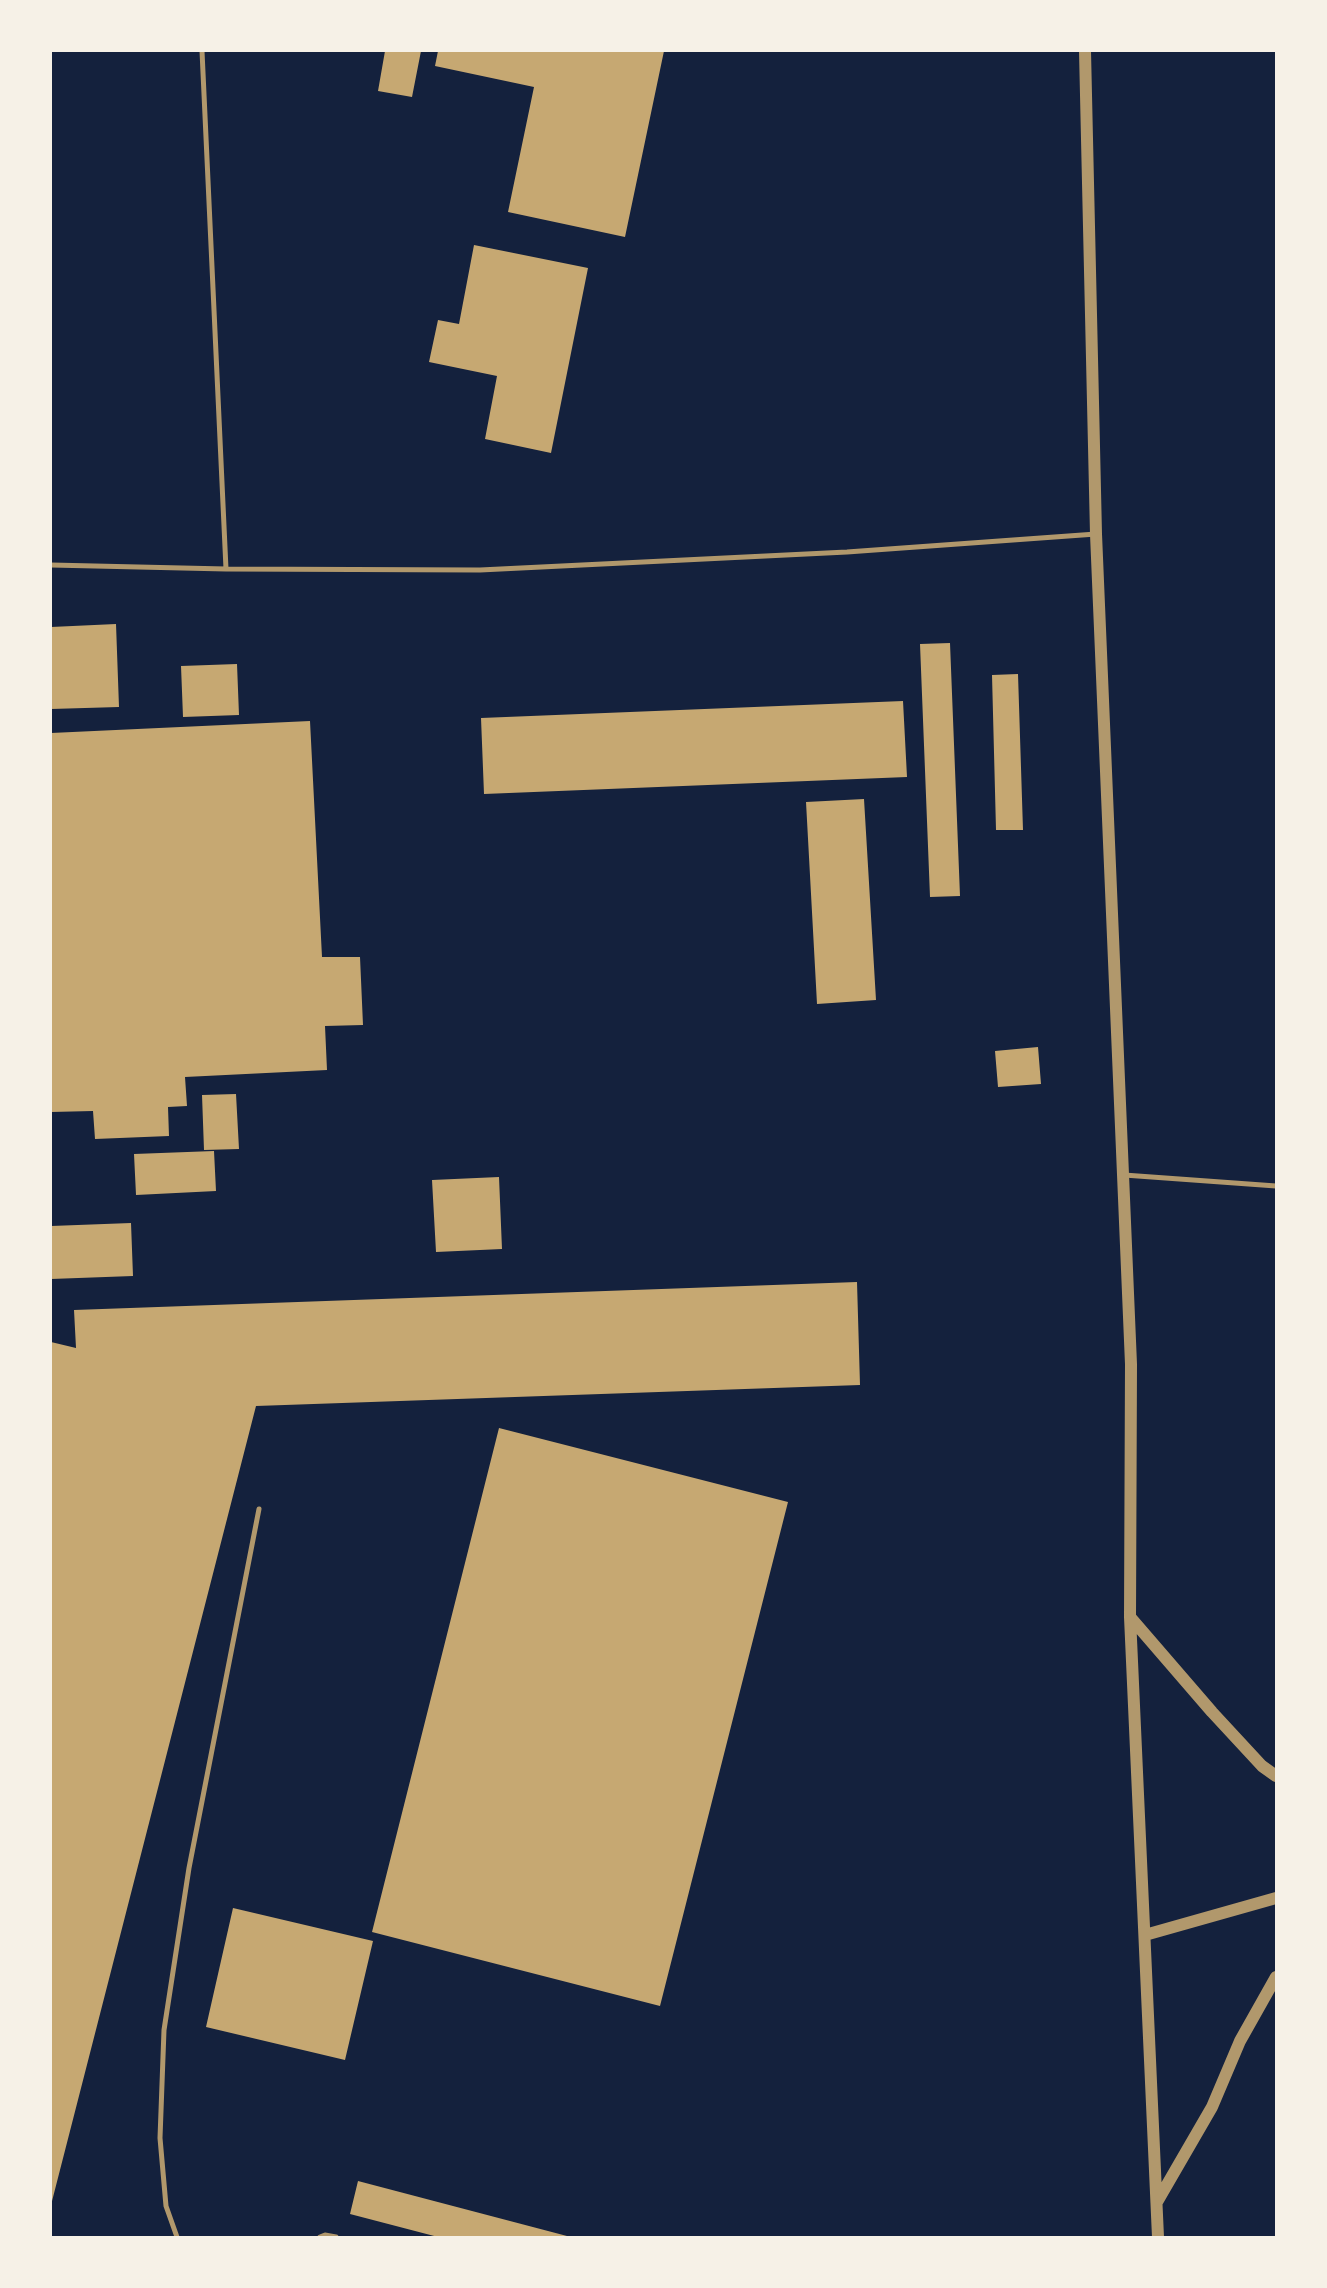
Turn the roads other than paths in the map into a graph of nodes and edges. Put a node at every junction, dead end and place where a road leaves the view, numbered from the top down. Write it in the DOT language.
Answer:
graph roads {
  1 [pos="202,51"];
  2 [pos="1085,51"];
  3 [pos="1096,534"];
  4 [pos="51,565"];
  5 [pos="226,569"];
  6 [pos="1124,1174"];
  7 [pos="1276,1186"];
  8 [pos="259,1509"];
  9 [pos="1130,1617"];
  10 [pos="1276,1776"];
  11 [pos="1276,1898"];
  12 [pos="1145,1934"];
  13 [pos="1276,1977"];
  14 [pos="1157,2202"];
  15 [pos="177,2237"];
  16 [pos="320,2237"];
  17 [pos="336,2237"];
  18 [pos="1157,2237"];
  1 -- 5 [label="lane"];
  2 -- 3 [label="street"];
  3 -- 5 [label="lane"];
  3 -- 6 [label="street"];
  4 -- 5 [label="lane"];
  6 -- 7 [label="lane"];
  6 -- 9 [label="street"];
  8 -- 15 [label="lane"];
  9 -- 10 [label="street"];
  9 -- 12 [label="street"];
  11 -- 12 [label="street"];
  12 -- 14 [label="street"];
  13 -- 14 [label="street"];
  14 -- 18 [label="street"];
  16 -- 17 [label="lane"];
}
